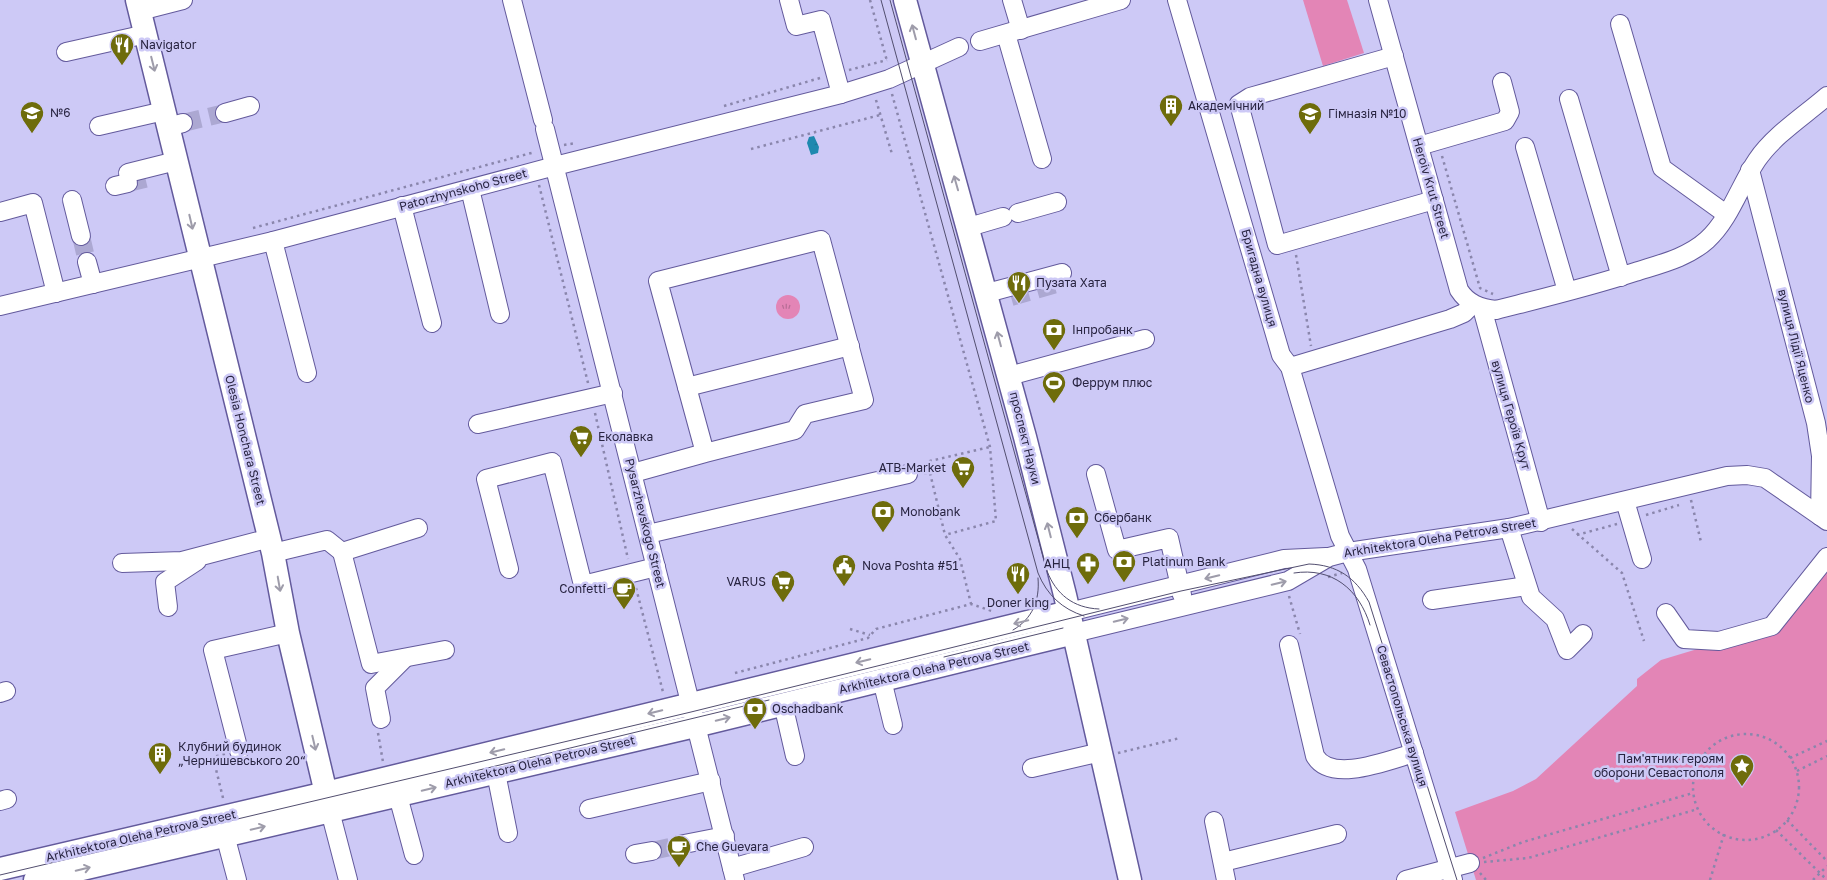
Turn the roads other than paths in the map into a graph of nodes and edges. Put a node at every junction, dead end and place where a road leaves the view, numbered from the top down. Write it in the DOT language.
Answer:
graph roads {
  1 [pos="183,0"];
  2 [pos="512,0"];
  3 [pos="789,0"];
  4 [pos="905,0"];
  5 [pos="1012,0"];
  6 [pos="1121,0"];
  7 [pos="1177,0"];
  8 [pos="1378,0"];
  9 [pos="139,6"];
  10 [pos="1620,24"];
  11 [pos="1014,32"];
  12 [pos="146,34"];
  13 [pos="980,41"];
  14 [pos="959,47"];
  15 [pos="66,52"];
  16 [pos="1394,56"];
  17 [pos="923,64"];
  18 [pos="1502,82"];
  19 [pos="841,94"];
  20 [pos="1827,96"];
  21 [pos="1569,99"];
  22 [pos="250,106"];
  23 [pos="225,113"];
  24 [pos="172,120"];
  25 [pos="99,126"];
  26 [pos="1419,146"];
  27 [pos="1525,147"];
  28 [pos="1042,158"];
  29 [pos="177,166"];
  30 [pos="555,166"];
  31 [pos="1750,170"];
  32 [pos="154,178"];
  33 [pos="124,181"];
  34 [pos="470,189"];
  35 [pos="72,200"];
  36 [pos="1434,200"];
  37 [pos="1057,202"];
  38 [pos="402,206"];
  39 [pos="0,212"];
  40 [pos="1726,214"];
  41 [pos="969,227"];
  42 [pos="81,236"];
  43 [pos="273,242"];
  44 [pos="199,259"];
  45 [pos="87,262"];
  46 [pos="1621,276"];
  47 [pos="1064,279"];
  48 [pos="93,284"];
  49 [pos="1567,291"];
  50 [pos="56,293"];
  51 [pos="1011,297"];
  52 [pos="988,298"];
  53 [pos="0,306"];
  54 [pos="1484,308"];
  55 [pos="500,314"];
  56 [pos="432,323"];
  57 [pos="1145,338"];
  58 [pos="850,346"];
  59 [pos="1290,367"];
  60 [pos="307,373"];
  61 [pos="1009,376"];
  62 [pos="687,387"];
  63 [pos="613,393"];
  64 [pos="478,424"];
  65 [pos="705,453"];
  66 [pos="632,473"];
  67 [pos="908,474"];
  68 [pos="1096,474"];
  69 [pos="1625,501"];
  70 [pos="1823,518"];
  71 [pos="1541,522"];
  72 [pos="418,528"];
  73 [pos="1510,528"];
  74 [pos="648,534"];
  75 [pos="271,545"];
  76 [pos="342,552"];
  77 [pos="1348,552"];
  78 [pos="208,554"];
  79 [pos="1329,557"];
  80 [pos="1827,557"];
  81 [pos="1642,558"];
  82 [pos="122,563"];
  83 [pos="656,567"];
  84 [pos="509,569"];
  85 [pos="1180,585"];
  86 [pos="1527,586"];
  87 [pos="1432,600"];
  88 [pos="1184,605"];
  89 [pos="168,607"];
  90 [pos="1666,614"];
  91 [pos="1071,622"];
  92 [pos="288,633"];
  93 [pos="1583,634"];
  94 [pos="1288,645"];
  95 [pos="445,650"];
  96 [pos="405,658"];
  97 [pos="882,680"];
  98 [pos="690,704"];
  99 [pos="782,704"];
  100 [pos="381,719"];
  101 [pos="695,726"];
  102 [pos="893,726"];
  103 [pos="239,751"];
  104 [pos="1414,754"];
  105 [pos="1101,755"];
  106 [pos="795,756"];
  107 [pos="1032,768"];
  108 [pos="496,773"];
  109 [pos="711,781"];
  110 [pos="392,787"];
  111 [pos="328,802"];
  112 [pos="590,809"];
  113 [pos="1214,821"];
  114 [pos="226,826"];
  115 [pos="508,833"];
  116 [pos="1338,834"];
  117 [pos="724,836"];
  118 [pos="679,845"];
  119 [pos="804,847"];
  120 [pos="414,855"];
  121 [pos="1223,862"];
  122 [pos="1470,863"];
  123 [pos="0,869"];
  124 [pos="734,874"];
  125 [pos="1452,874"];
  126 [pos="36,880"];
  127 [pos="237,880"];
  128 [pos="348,880"];
  129 [pos="1130,880"];
  130 [pos="1226,880"];
  131 [pos="1406,880"];
  1 -- 9 [label="street"];
  2 -- 30 [label="street, Pysarzhevskogo Street"];
  3 -- 19 [label="street"];
  17 -- 4 [label="main road, проспект Науки, one-way"];
  5 -- 11 [label="street"];
  6 -- 11 [label="street"];
  7 -- 59 [label="street, Бригадна вулиця"];
  8 -- 16 [label="street, Heroiv Krut Street"];
  9 -- 12 [label="main road, Olesia Honchara Street"];
  10 -- 40 [label="street"];
  11 -- 13 [label="street"];
  11 -- 28 [label="street"];
  12 -- 15 [label="street"];
  12 -- 24 [label="main road, Olesia Honchara Street, one-way"];
  14 -- 17 [label="street, Patorzhynskoho Street"];
  16 -- 26 [label="street, Heroiv Krut Street"];
  16 -- 36 [label="street"];
  17 -- 19 [label="street, Patorzhynskoho Street"];
  41 -- 17 [label="main road, проспект Науки, one-way"];
  18 -- 26 [label="street"];
  19 -- 30 [label="street, Patorzhynskoho Street"];
  20 -- 31 [label="street"];
  21 -- 46 [label="street"];
  22 -- 23 [label="street"];
  24 -- 25 [label="street"];
  24 -- 29 [label="main road, Olesia Honchara Street"];
  26 -- 36 [label="street, Heroiv Krut Street"];
  27 -- 49 [label="street"];
  29 -- 32 [label="street"];
  29 -- 33 [label="street"];
  29 -- 44 [label="main road, Olesia Honchara Street, one-way"];
  30 -- 34 [label="street, Patorzhynskoho Street"];
  30 -- 63 [label="street, Pysarzhevskogo Street"];
  31 -- 40 [label="street"];
  31 -- 70 [label="street, вулиця Лідії Яценко"];
  34 -- 38 [label="street, Patorzhynskoho Street"];
  34 -- 55 [label="street"];
  35 -- 42 [label="street"];
  36 -- 54 [label="street, Heroiv Krut Street"];
  37 -- 41 [label="street"];
  38 -- 43 [label="street, Patorzhynskoho Street"];
  38 -- 56 [label="street"];
  39 -- 50 [label="street"];
  40 -- 46 [label="street"];
  41 -- 52 [label="main road, проспект Науки"];
  43 -- 44 [label="street, Patorzhynskoho Street"];
  43 -- 60 [label="street"];
  44 -- 48 [label="street, Patorzhynskoho Street"];
  44 -- 75 [label="main road, Olesia Honchara Street"];
  45 -- 48 [label="street"];
  46 -- 49 [label="street"];
  47 -- 52 [label="street"];
  48 -- 50 [label="street, Patorzhynskoho Street"];
  49 -- 54 [label="street"];
  50 -- 53 [label="street, Patorzhynskoho Street"];
  51 -- 52 [label="street"];
  61 -- 52 [label="main road, проспект Науки, one-way"];
  54 -- 59 [label="street"];
  54 -- 71 [label="street, вулиця Героїв Крут"];
  57 -- 61 [label="street"];
  58 -- 62 [label="street"];
  58 -- 62 [label="street"];
  58 -- 65 [label="street"];
  59 -- 77 [label="street, Бригадна вулиця"];
  91 -- 61 [label="main road, проспект Науки, one-way"];
  62 -- 65 [label="street"];
  63 -- 64 [label="street"];
  63 -- 66 [label="street, Pysarzhevskogo Street"];
  65 -- 66 [label="street"];
  66 -- 74 [label="street, Pysarzhevskogo Street"];
  67 -- 74 [label="street"];
  68 -- 85 [label="street"];
  69 -- 70 [label="street, Arkhitektora Oleha Petrova Street"];
  69 -- 71 [label="street, Arkhitektora Oleha Petrova Street"];
  69 -- 81 [label="street"];
  71 -- 73 [label="street, Arkhitektora Oleha Petrova Street"];
  72 -- 76 [label="street"];
  73 -- 77 [label="street, Arkhitektora Oleha Petrova Street"];
  73 -- 86 [label="street"];
  74 -- 83 [label="street, Pysarzhevskogo Street"];
  75 -- 76 [label="street"];
  75 -- 78 [label="street"];
  75 -- 92 [label="main road, Olesia Honchara Street, one-way"];
  76 -- 96 [label="street"];
  77 -- 79 [label="street, Arkhitektora Oleha Petrova Street"];
  77 -- 104 [label="street, Севастопольська вулиця"];
  78 -- 82 [label="street"];
  78 -- 89 [label="street"];
  79 -- 85 [label="street, one-way"];
  88 -- 79 [label="street, Arkhitektora Oleha Petrova Street, one-way"];
  80 -- 90 [label="street"];
  83 -- 84 [label="street"];
  83 -- 98 [label="street, Pysarzhevskogo Street"];
  85 -- 88 [label="street"];
  85 -- 91 [label="street"];
  86 -- 87 [label="street"];
  86 -- 93 [label="street"];
  91 -- 88 [label="street, Arkhitektora Oleha Petrova Street, one-way"];
  91 -- 97 [label="main road, Arkhitektora Oleha Petrova Street"];
  91 -- 98 [label="main road, Arkhitektora Oleha Petrova Street, one-way"];
  91 -- 105 [label="main road, проспект Науки"];
  92 -- 103 [label="street"];
  92 -- 111 [label="main road, Olesia Honchara Street, one-way"];
  94 -- 104 [label="street"];
  95 -- 96 [label="street"];
  96 -- 100 [label="street"];
  97 -- 99 [label="main road, Arkhitektora Oleha Petrova Street"];
  97 -- 102 [label="street"];
  98 -- 101 [label="street, Pysarzhevskogo Street"];
  98 -- 110 [label="main road, Arkhitektora Oleha Petrova Street, one-way"];
  101 -- 99 [label="main road, Arkhitektora Oleha Petrova Street, one-way"];
  99 -- 106 [label="street"];
  101 -- 108 [label="main road, Arkhitektora Oleha Petrova Street"];
  101 -- 109 [label="street, Pysarzhevskogo Street"];
  104 -- 125 [label="street, Севастопольська вулиця"];
  105 -- 107 [label="street"];
  105 -- 129 [label="main road, проспект Науки"];
  110 -- 108 [label="main road, Arkhitektora Oleha Petrova Street, one-way"];
  108 -- 115 [label="street"];
  109 -- 112 [label="street"];
  109 -- 117 [label="street, Pysarzhevskogo Street"];
  110 -- 111 [label="main road, Arkhitektora Oleha Petrova Street"];
  110 -- 120 [label="street"];
  111 -- 114 [label="main road, Arkhitektora Oleha Petrova Street"];
  111 -- 128 [label="street, Olesia Honchara Street"];
  113 -- 121 [label="street"];
  114 -- 123 [label="main road, Arkhitektora Oleha Petrova Street"];
  126 -- 114 [label="main road, Arkhitektora Oleha Petrova Street, one-way"];
  114 -- 127 [label="street"];
  116 -- 121 [label="street"];
  117 -- 118 [label="street"];
  117 -- 124 [label="street, Pysarzhevskogo Street"];
  119 -- 124 [label="street"];
  121 -- 130 [label="street"];
  122 -- 125 [label="street"];
  125 -- 131 [label="street"];
}
